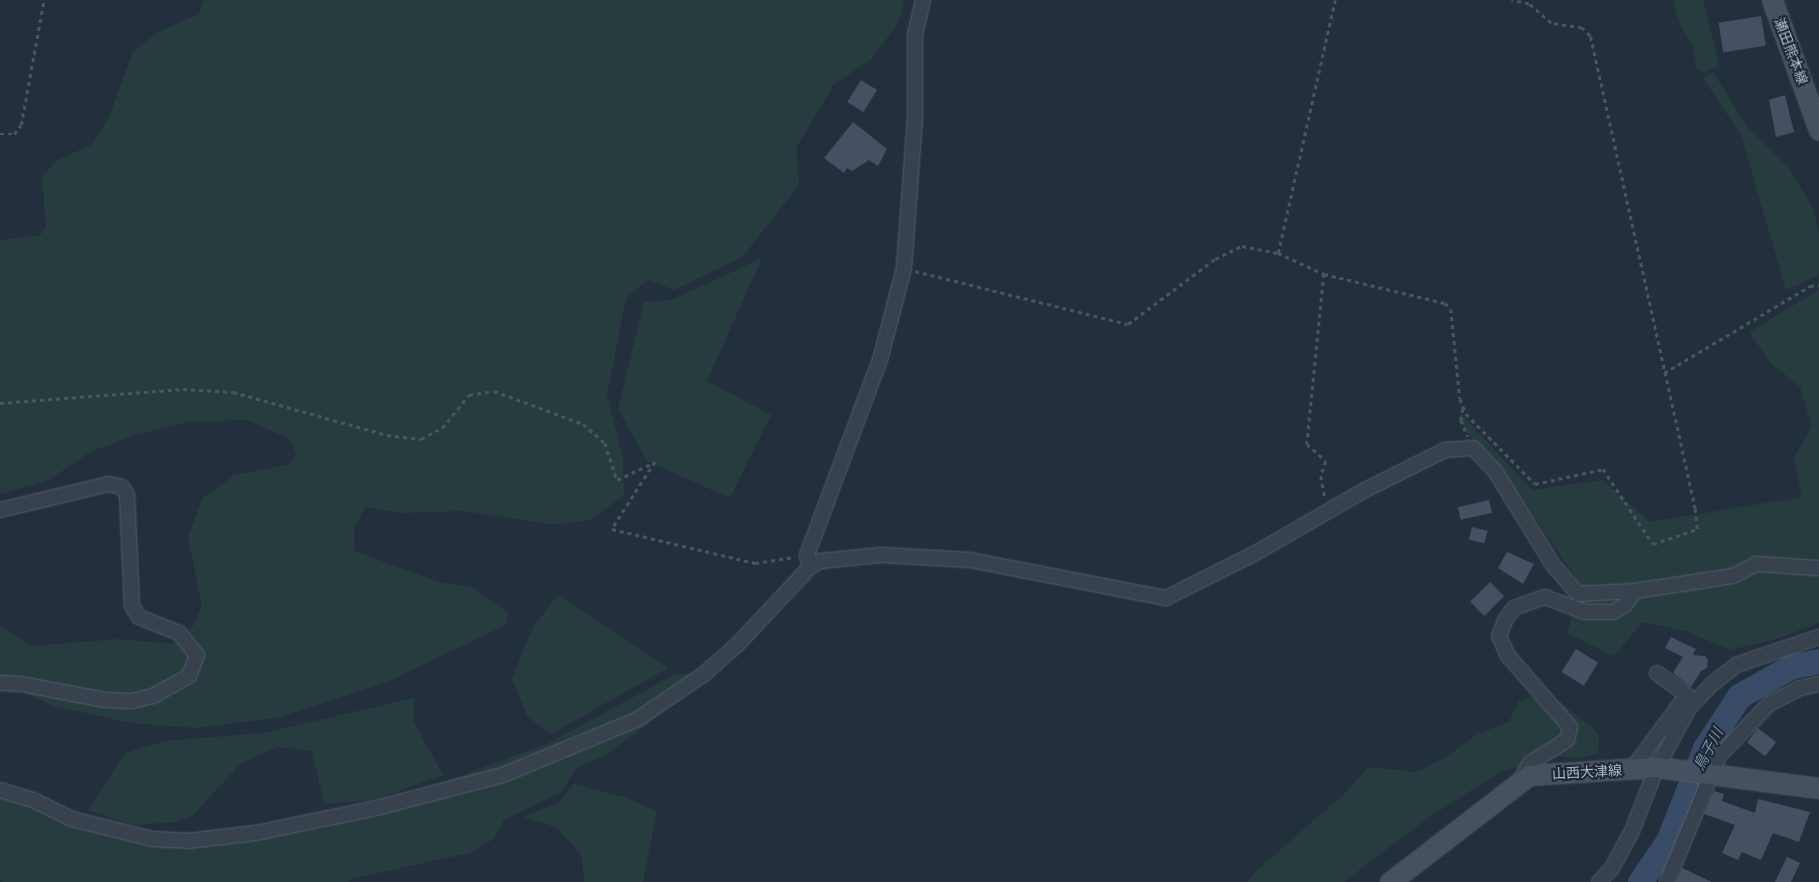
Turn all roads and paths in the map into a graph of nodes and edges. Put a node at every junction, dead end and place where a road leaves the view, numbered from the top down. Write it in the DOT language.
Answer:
graph roads {
  1 [pos="44,0"];
  2 [pos="923,0"];
  3 [pos="1336,0"];
  4 [pos="1511,0"];
  5 [pos="1772,0"];
  6 [pos="1819,130"];
  7 [pos="0,134"];
  8 [pos="1278,253"];
  9 [pos="904,268"];
  10 [pos="1324,274"];
  11 [pos="1819,285"];
  12 [pos="1664,373"];
  13 [pos="0,403"];
  14 [pos="1463,407"];
  15 [pos="1473,448"];
  16 [pos="1332,509"];
  17 [pos="0,510"];
  18 [pos="808,561"];
  19 [pos="1819,568"];
  20 [pos="1635,591"];
  21 [pos="1819,636"];
  22 [pos="1657,672"];
  23 [pos="0,684"];
  24 [pos="1819,684"];
  25 [pos="1661,767"];
  26 [pos="1632,769"];
  27 [pos="1708,774"];
  28 [pos="1517,784"];
  29 [pos="1819,788"];
  30 [pos="0,790"];
  31 [pos="1390,882"];
  32 [pos="1599,882"];
  33 [pos="1667,882"];
  1 -- 7 [label="path"];
  2 -- 9 [label="street"];
  3 -- 8 [label="path"];
  4 -- 12 [label="path"];
  5 -- 6 [label="main road, 瀬田熊本線"];
  8 -- 9 [label="path"];
  8 -- 10 [label="path"];
  9 -- 18 [label="street"];
  10 -- 14 [label="path"];
  10 -- 16 [label="path"];
  11 -- 12 [label="path"];
  12 -- 14 [label="path"];
  13 -- 18 [label="path"];
  14 -- 15 [label="path"];
  15 -- 16 [label="street"];
  15 -- 20 [label="street"];
  16 -- 18 [label="street"];
  17 -- 23 [label="street"];
  18 -- 30 [label="street"];
  19 -- 20 [label="street"];
  20 -- 28 [label="street"];
  21 -- 25 [label="street"];
  22 -- 26 [label="street"];
  24 -- 27 [label="street"];
  25 -- 26 [label="main road, 山西大津線"];
  25 -- 27 [label="main road, 山西大津線"];
  25 -- 32 [label="street"];
  26 -- 28 [label="main road, 山西大津線"];
  27 -- 29 [label="main road, 山西大津線"];
  27 -- 33 [label="street"];
  28 -- 31 [label="main road, 山西大津線"];
}
